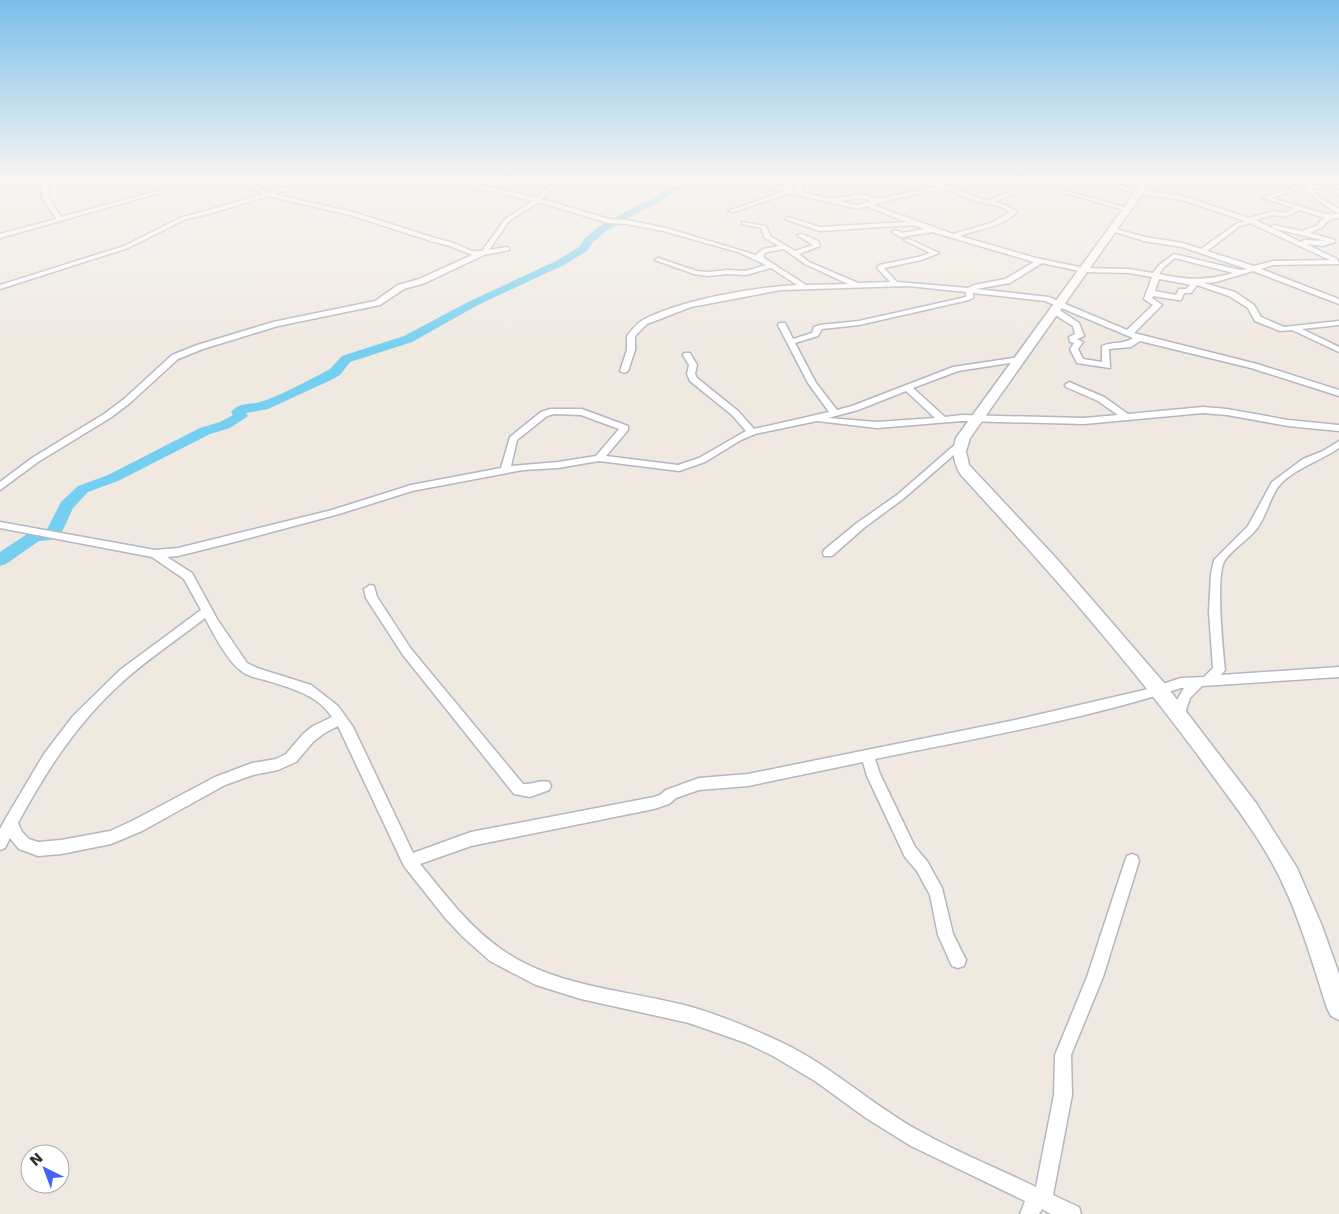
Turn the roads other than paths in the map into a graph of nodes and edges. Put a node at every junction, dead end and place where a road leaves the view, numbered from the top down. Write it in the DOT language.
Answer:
graph roads {
  1 [pos="145,237"];
  2 [pos="424,237"];
  3 [pos="495,237"];
  4 [pos="688,237"];
  5 [pos="768,237"];
  6 [pos="804,237"];
  7 [pos="956,237"];
  8 [pos="1107,237"];
  9 [pos="1136,237"];
  10 [pos="1222,237"];
  11 [pos="1283,237"];
  12 [pos="1317,237"];
  13 [pos="907,240"];
  14 [pos="1290,240"];
  15 [pos="786,247"];
  16 [pos="506,249"];
  17 [pos="1202,251"];
  18 [pos="478,253"];
  19 [pos="794,253"];
  20 [pos="761,259"];
  21 [pos="658,260"];
  22 [pos="1041,261"];
  23 [pos="1339,262"];
  24 [pos="772,266"];
  25 [pos="1253,268"];
  26 [pos="1084,270"];
  27 [pos="1238,272"];
  28 [pos="1156,276"];
  29 [pos="1190,282"];
  30 [pos="895,284"];
  31 [pos="859,285"];
  32 [pos="0,287"];
  33 [pos="804,287"];
  34 [pos="970,290"];
  35 [pos="1151,293"];
  36 [pos="1339,302"];
  37 [pos="1057,308"];
  38 [pos="1339,323"];
  39 [pos="782,325"];
  40 [pos="1296,329"];
  41 [pos="1129,334"];
  42 [pos="1139,338"];
  43 [pos="791,342"];
  44 [pos="1339,350"];
  45 [pos="687,355"];
  46 [pos="1019,359"];
  47 [pos="624,371"];
  48 [pos="1069,385"];
  49 [pos="908,388"];
  50 [pos="1339,393"];
  51 [pos="834,414"];
  52 [pos="1125,416"];
  53 [pos="814,419"];
  54 [pos="976,419"];
  55 [pos="943,420"];
  56 [pos="1339,428"];
  57 [pos="752,432"];
  58 [pos="960,444"];
  59 [pos="1339,444"];
  60 [pos="599,458"];
  61 [pos="505,470"];
  62 [pos="0,487"];
  63 [pos="0,525"];
  64 [pos="828,553"];
  65 [pos="155,554"];
  66 [pos="370,589"];
  67 [pos="207,611"];
  68 [pos="1339,672"];
  69 [pos="1204,681"];
  70 [pos="1159,689"];
  71 [pos="1178,715"];
  72 [pos="340,719"];
  73 [pos="867,755"];
  74 [pos="544,786"];
  75 [pos="11,822"];
  76 [pos="0,843"];
  77 [pos="409,861"];
  78 [pos="1132,862"];
  79 [pos="958,960"];
  80 [pos="1339,1008"];
  81 [pos="1043,1199"];
  82 [pos="1029,1214"];
  83 [pos="1072,1214"];
  1 -- 32 [label="street"];
  2 -- 18 [label="street"];
  3 -- 18 [label="street"];
  4 -- 20 [label="street"];
  5 -- 15 [label="street"];
  6 -- 19 [label="street"];
  7 -- 22 [label="street"];
  8 -- 26 [label="street"];
  9 -- 17 [label="street"];
  10 -- 17 [label="street"];
  11 -- 14 [label="street"];
  12 -- 14 [label="street"];
  13 -- 30 [label="street"];
  14 -- 23 [label="street"];
  15 -- 19 [label="street"];
  15 -- 20 [label="street"];
  16 -- 18 [label="street"];
  17 -- 25 [label="street"];
  18 -- 62 [label="street"];
  19 -- 31 [label="street"];
  20 -- 24 [label="street"];
  21 -- 24 [label="street"];
  22 -- 26 [label="street"];
  22 -- 34 [label="street"];
  23 -- 25 [label="street"];
  24 -- 33 [label="street"];
  25 -- 27 [label="street"];
  25 -- 36 [label="street"];
  26 -- 28 [label="street"];
  26 -- 37 [label="street"];
  27 -- 28 [label="street"];
  27 -- 29 [label="street"];
  28 -- 29 [label="street"];
  28 -- 35 [label="street"];
  29 -- 35 [label="street"];
  29 -- 40 [label="street"];
  30 -- 31 [label="street"];
  30 -- 34 [label="street"];
  31 -- 33 [label="street"];
  33 -- 47 [label="street"];
  34 -- 37 [label="street"];
  34 -- 43 [label="street"];
  35 -- 41 [label="street"];
  37 -- 41 [label="street"];
  37 -- 42 [label="street"];
  37 -- 46 [label="street"];
  38 -- 40 [label="street"];
  39 -- 43 [label="street"];
  40 -- 44 [label="street"];
  41 -- 42 [label="street"];
  42 -- 50 [label="street"];
  43 -- 51 [label="street"];
  45 -- 57 [label="street"];
  46 -- 49 [label="street"];
  46 -- 54 [label="street"];
  48 -- 52 [label="street"];
  49 -- 51 [label="street"];
  49 -- 55 [label="street"];
  51 -- 53 [label="street"];
  52 -- 54 [label="street"];
  52 -- 56 [label="street"];
  53 -- 55 [label="street"];
  53 -- 57 [label="street"];
  54 -- 55 [label="street"];
  54 -- 58 [label="street"];
  57 -- 60 [label="street"];
  58 -- 64 [label="street"];
  58 -- 70 [label="street"];
  59 -- 69 [label="street"];
  60 -- 61 [label="street"];
  60 -- 61 [label="street"];
  61 -- 65 [label="street"];
  63 -- 65 [label="street"];
  65 -- 67 [label="street"];
  66 -- 74 [label="street"];
  67 -- 72 [label="street"];
  67 -- 75 [label="street"];
  68 -- 69 [label="street"];
  69 -- 70 [label="street"];
  69 -- 71 [label="street"];
  70 -- 71 [label="street"];
  70 -- 73 [label="street"];
  71 -- 80 [label="street"];
  72 -- 75 [label="street"];
  72 -- 77 [label="street"];
  73 -- 77 [label="street"];
  73 -- 79 [label="street"];
  75 -- 76 [label="street"];
  77 -- 81 [label="street"];
  78 -- 81 [label="street"];
  81 -- 82 [label="street"];
  81 -- 83 [label="street"];
}
